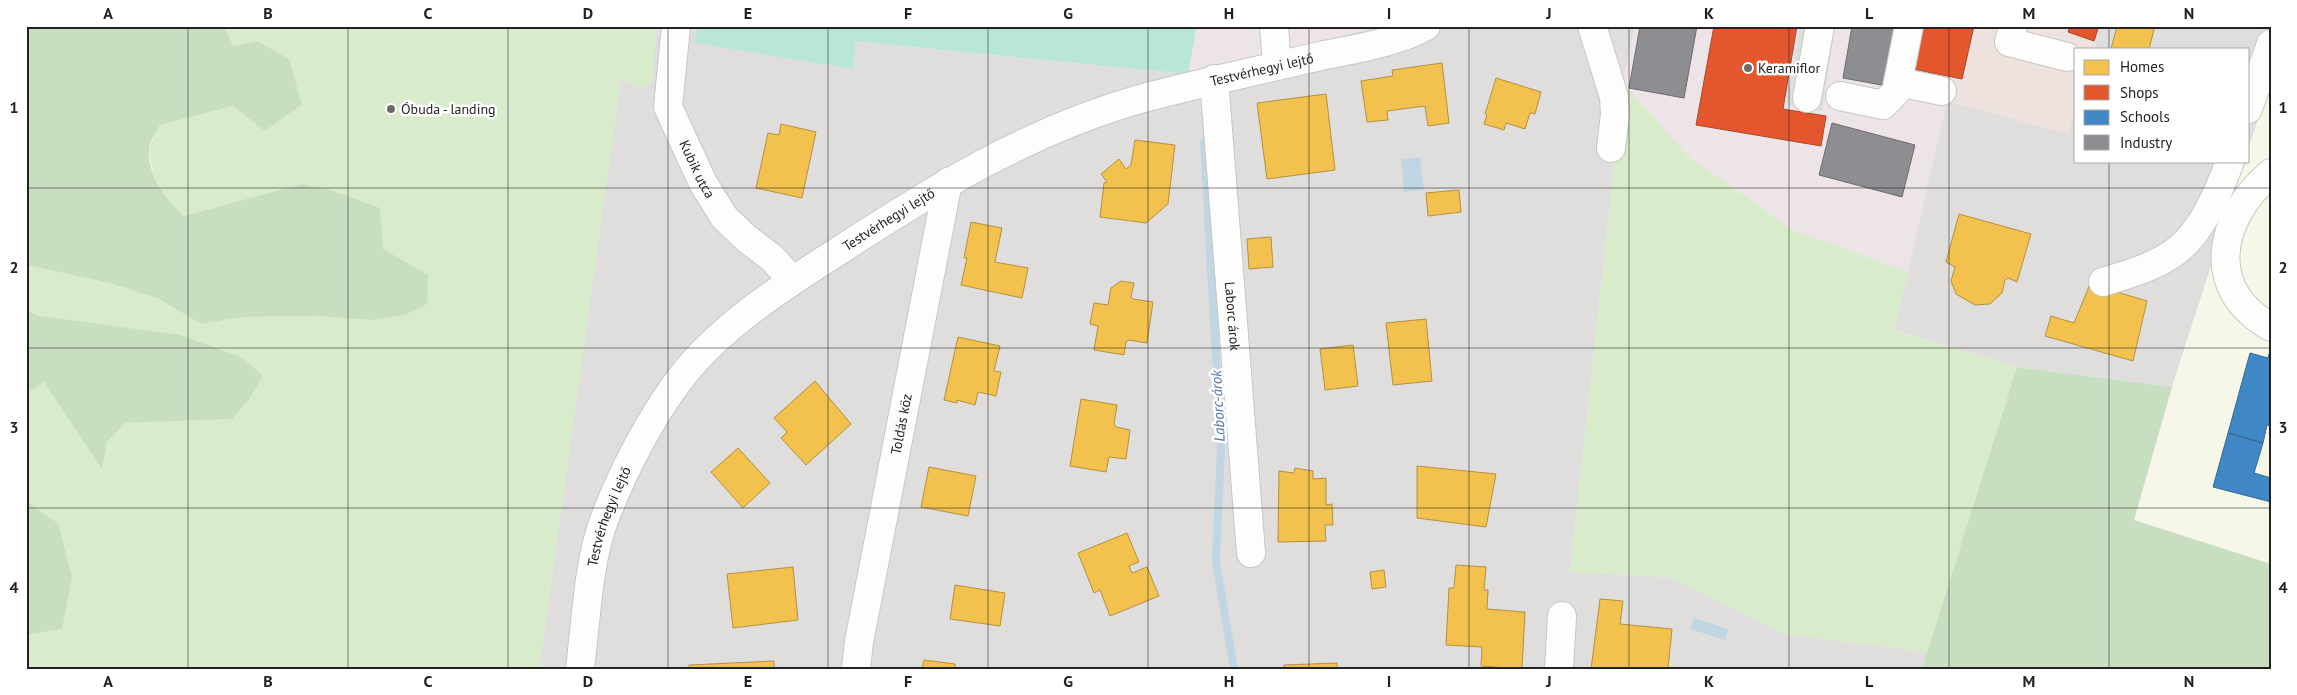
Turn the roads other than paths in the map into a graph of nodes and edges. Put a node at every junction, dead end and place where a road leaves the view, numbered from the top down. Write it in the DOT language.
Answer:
graph roads {
  1 [pos="676,26"];
  2 [pos="1274,26"];
  3 [pos="1426,26"];
  4 [pos="1592,26"];
  5 [pos="1820,26"];
  6 [pos="1909,26"];
  7 [pos="2013,26"];
  8 [pos="2271,44"];
  9 [pos="2066,57"];
  10 [pos="1277,66"];
  11 [pos="1214,79"];
  12 [pos="1898,82"];
  13 [pos="1942,91"];
  14 [pos="1840,96"];
  15 [pos="1806,98"];
  16 [pos="2250,103"];
  17 [pos="1611,148"];
  18 [pos="2230,162"];
  19 [pos="2271,173"];
  20 [pos="948,182"];
  21 [pos="792,280"];
  22 [pos="2103,282"];
  23 [pos="2271,328"];
  24 [pos="1251,553"];
  25 [pos="1562,616"];
  26 [pos="580,669"];
  27 [pos="856,669"];
  28 [pos="1559,669"];
  1 -- 21 [label="street, Kubik utca"];
  2 -- 10 [label="street"];
  3 -- 10 [label="street, Testvérhegyi lejtő"];
  4 -- 17 [label="street"];
  5 -- 15 [label="street"];
  6 -- 12 [label="street"];
  7 -- 9 [label="street"];
  8 -- 16 [label="street"];
  10 -- 11 [label="street, Testvérhegyi lejtő"];
  11 -- 20 [label="street, Testvérhegyi lejtő"];
  11 -- 24 [label="street, Laborc árok"];
  12 -- 13 [label="street"];
  12 -- 14 [label="street"];
  18 -- 22 [label="street"];
  19 -- 23 [label="street"];
  20 -- 21 [label="street, Testvérhegyi lejtő"];
  20 -- 27 [label="street, Toldás köz"];
  21 -- 26 [label="street, Testvérhegyi lejtő"];
  25 -- 28 [label="street"];
}
